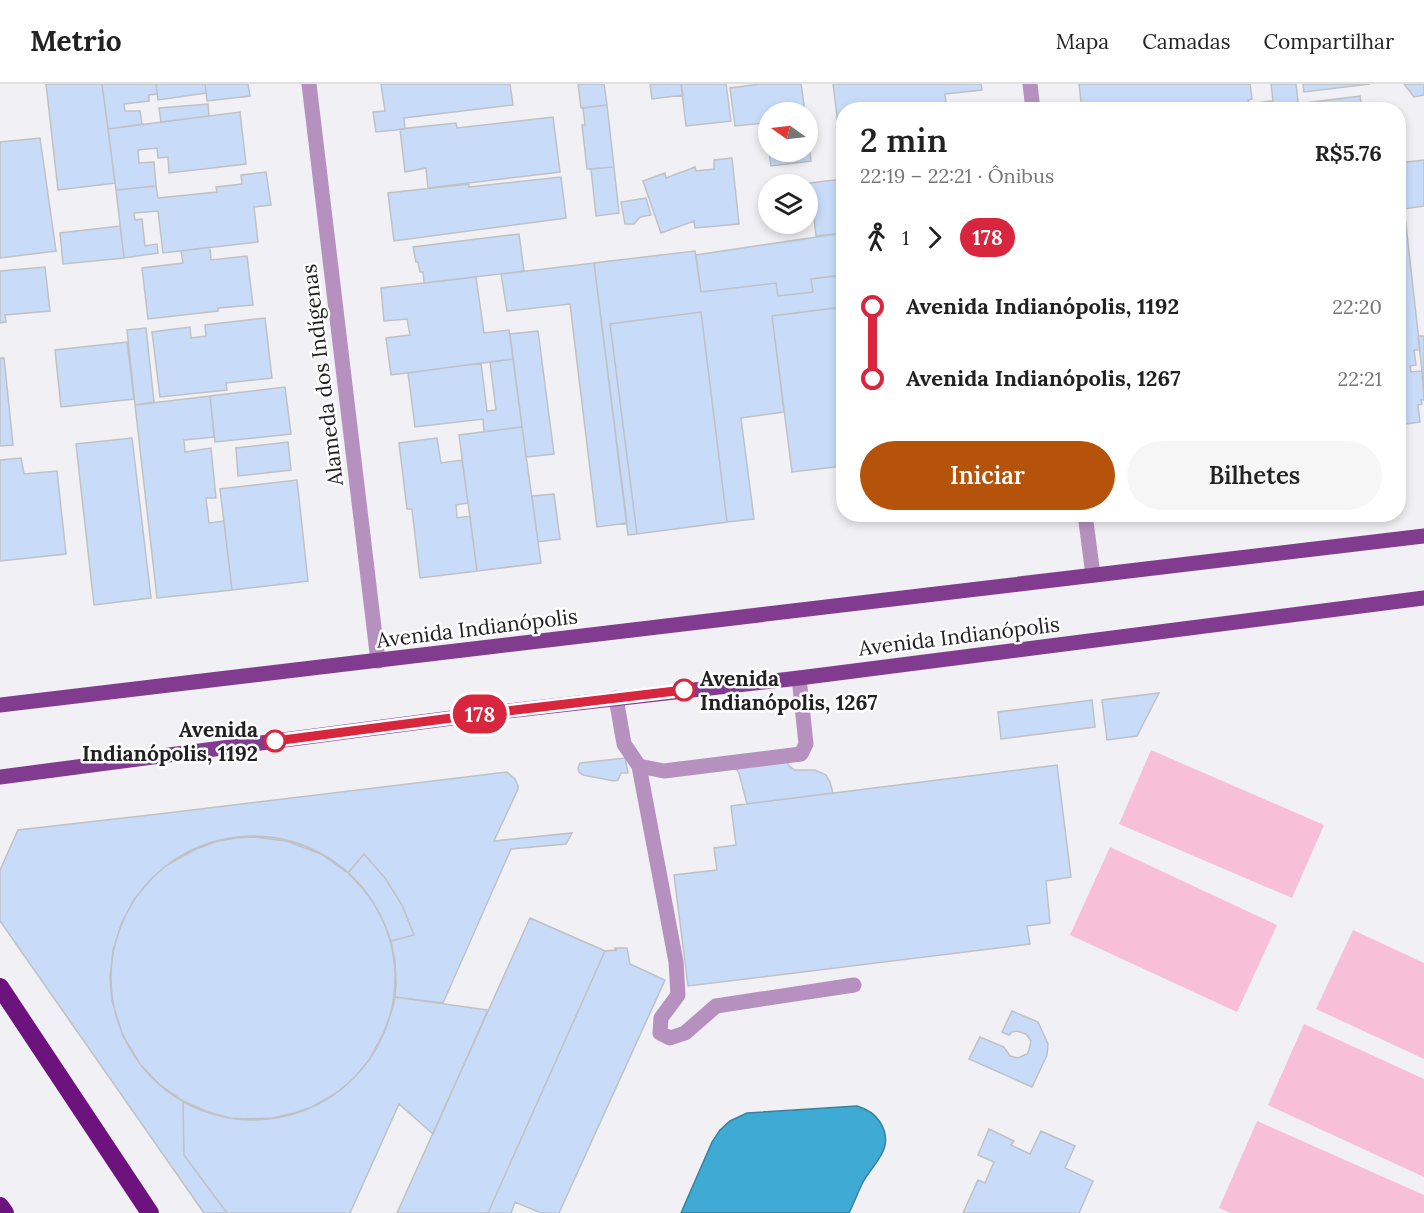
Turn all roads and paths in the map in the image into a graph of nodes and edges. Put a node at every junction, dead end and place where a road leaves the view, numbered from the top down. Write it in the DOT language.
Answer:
graph roads {
  1 [pos="309,84"];
  2 [pos="1030,84"];
  3 [pos="1033,102"];
  4 [pos="1086,522"];
  5 [pos="1424,536"];
  6 [pos="1093,575"];
  7 [pos="1424,598"];
  8 [pos="378,661"];
  9 [pos="799,678"];
  10 [pos="615,698"];
  11 [pos="0,705"];
  12 [pos="639,766"];
  13 [pos="0,777"];
  14 [pos="854,985"];
  15 [pos="0,987"];
  16 [pos="0,1206"];
  17 [pos="5,1213"];
  18 [pos="150,1213"];
  1 -- 8 [label="street, Alameda dos Indígenas"];
  2 -- 3 [label="street"];
  4 -- 6 [label="street"];
  5 -- 6 [label="main road, Avenida Indianópolis"];
  6 -- 8 [label="main road, Avenida Indianópolis"];
  7 -- 9 [label="main road, Avenida Indianópolis"];
  8 -- 11 [label="main road, Avenida Indianópolis"];
  9 -- 10 [label="main road, Avenida Indianópolis"];
  9 -- 12 [label="street"];
  10 -- 12 [label="street"];
  10 -- 13 [label="main road, Avenida Indianópolis"];
  12 -- 14 [label="street"];
  15 -- 18 [label="highway"];
  16 -- 17 [label="highway"];
}
